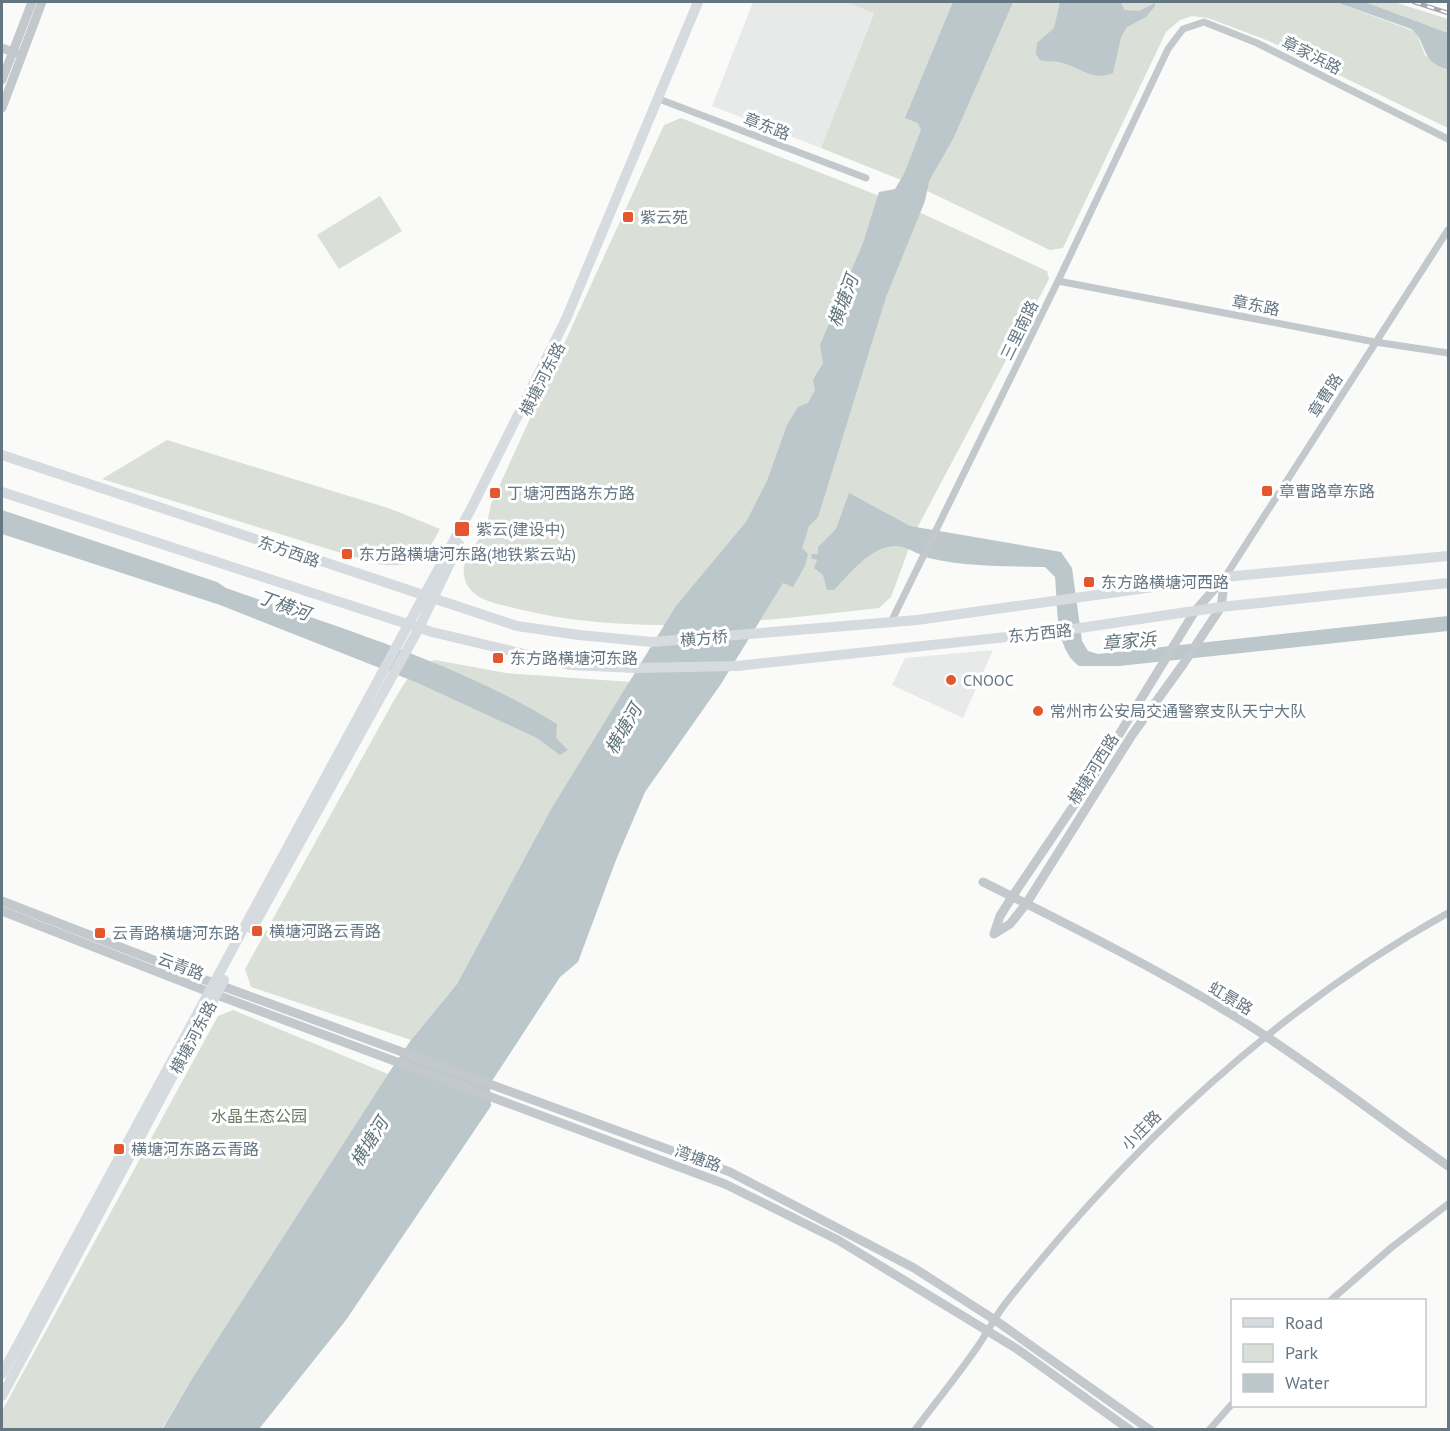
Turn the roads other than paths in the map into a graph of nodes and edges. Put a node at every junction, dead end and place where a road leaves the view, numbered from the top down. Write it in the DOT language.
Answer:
graph roads {
  1 [pos="32,2"];
  2 [pos="42,2"];
  3 [pos="698,2"];
  4 [pos="2,48"];
  5 [pos="1168,49"];
  6 [pos="17,53"];
  7 [pos="2,80"];
  8 [pos="659,99"];
  9 [pos="2,108"];
  10 [pos="1449,139"];
  11 [pos="866,178"];
  12 [pos="1449,230"];
  13 [pos="1058,281"];
  14 [pos="1375,342"];
  15 [pos="1449,353"];
  16 [pos="2,455"];
  17 [pos="2,492"];
  18 [pos="1449,556"];
  19 [pos="1225,577"];
  20 [pos="1449,583"];
  21 [pos="428,598"];
  22 [pos="1221,607"];
  23 [pos="1195,611"];
  24 [pos="891,622"];
  25 [pos="414,626"];
  26 [pos="756,633"];
  27 [pos="652,642"];
  28 [pos="737,666"];
  29 [pos="636,668"];
  30 [pos="983,882"];
  31 [pos="1012,897"];
  32 [pos="2,900"];
  33 [pos="1026,904"];
  34 [pos="2,911"];
  35 [pos="1449,913"];
  36 [pos="215,989"];
  37 [pos="1266,1037"];
  38 [pos="1449,1167"];
  39 [pos="1449,1204"];
  40 [pos="1332,1299"];
  41 [pos="994,1320"];
  42 [pos="987,1331"];
  43 [pos="2,1374"];
  44 [pos="2,1396"];
  45 [pos="1231,1406"];
  46 [pos="915,1430"];
  47 [pos="1130,1430"];
  48 [pos="1150,1430"];
  49 [pos="1209,1430"];
  1 -- 6 [label="street"];
  2 -- 6 [label="street"];
  3 -- 8 [label="main road, 横塘河东路"];
  4 -- 6 [label="street"];
  5 -- 10 [label="street, 章家浜路"];
  5 -- 13 [label="street, 三里南路"];
  6 -- 7 [label="street"];
  6 -- 9 [label="street"];
  8 -- 11 [label="street, 章东路"];
  8 -- 21 [label="main road, 横塘河东路"];
  12 -- 14 [label="street, 章曹路"];
  13 -- 14 [label="street, 章东路"];
  13 -- 24 [label="street, 三里南路"];
  14 -- 15 [label="street, 章东路"];
  14 -- 19 [label="street, 章曹路"];
  16 -- 21 [label="main road, 东方西路"];
  17 -- 25 [label="main road, 东方西路"];
  18 -- 19 [label="main road, 东方西路"];
  19 -- 22 [label="street, 横塘河西路"];
  19 -- 23 [label="street, 横塘河西路"];
  19 -- 24 [label="main road, 东方西路"];
  20 -- 22 [label="main road, 东方西路"];
  21 -- 25 [label="main road, 横塘河东路"];
  21 -- 27 [label="main road, 东方西路"];
  22 -- 23 [label="main road, 东方西路"];
  22 -- 33 [label="street, 横塘河西路"];
  23 -- 28 [label="main road, 东方西路"];
  23 -- 31 [label="street, 横塘河西路"];
  24 -- 26 [label="main road, 东方西路"];
  25 -- 29 [label="main road, 东方西路"];
  25 -- 36 [label="main road, 横塘河东路"];
  26 -- 27 [label="main road, 横方桥"];
  28 -- 29 [label="main road, 横方桥"];
  30 -- 31 [label="street, 虹景路"];
  31 -- 33 [label="street, 虹景路"];
  31 -- 33 [label="street, 横塘河西路"];
  32 -- 36 [label="street, 云青路"];
  33 -- 37 [label="street, 虹景路"];
  34 -- 36 [label="street, 云青路"];
  35 -- 37 [label="street, 小庄路"];
  36 -- 41 [label="street"];
  36 -- 42 [label="street, 湾塘路"];
  36 -- 43 [label="main road, 横塘河东路"];
  36 -- 44 [label="main road, 横塘河东路"];
  37 -- 38 [label="street, 虹景路"];
  37 -- 41 [label="street, 小庄路"];
  39 -- 40 [label="street"];
  41 -- 42 [label="street, 小庄路"];
  41 -- 48 [label="street"];
  42 -- 46 [label="street, 小庄路"];
  42 -- 47 [label="street, 湾塘路"];
  45 -- 49 [label="street"];
}
